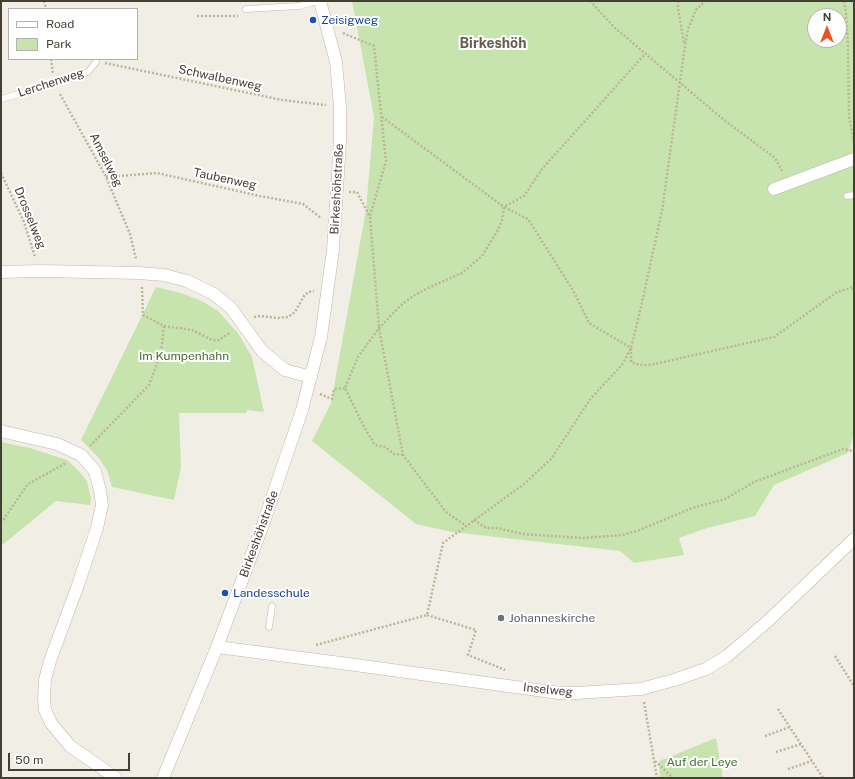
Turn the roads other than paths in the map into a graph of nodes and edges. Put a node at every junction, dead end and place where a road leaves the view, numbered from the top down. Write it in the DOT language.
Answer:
graph roads {
  1 [pos="318,1"];
  2 [pos="246,9"];
  3 [pos="96,62"];
  4 [pos="1,98"];
  5 [pos="854,159"];
  6 [pos="774,189"];
  7 [pos="854,195"];
  8 [pos="847,196"];
  9 [pos="1,272"];
  10 [pos="311,377"];
  11 [pos="1,431"];
  12 [pos="854,539"];
  13 [pos="272,606"];
  14 [pos="269,627"];
  15 [pos="216,647"];
  16 [pos="116,778"];
  17 [pos="163,778"];
  1 -- 2 [label="lane"];
  1 -- 10 [label="street, Birkeshöhstraße"];
  3 -- 4 [label="lane, Lerchenweg"];
  5 -- 6 [label="street"];
  7 -- 8 [label="lane"];
  9 -- 10 [label="street"];
  10 -- 15 [label="street, Birkeshöhstraße"];
  11 -- 16 [label="street"];
  12 -- 15 [label="street, Inselweg"];
  13 -- 14 [label="lane"];
  15 -- 17 [label="street, Birkeshöhstraße"];
}
